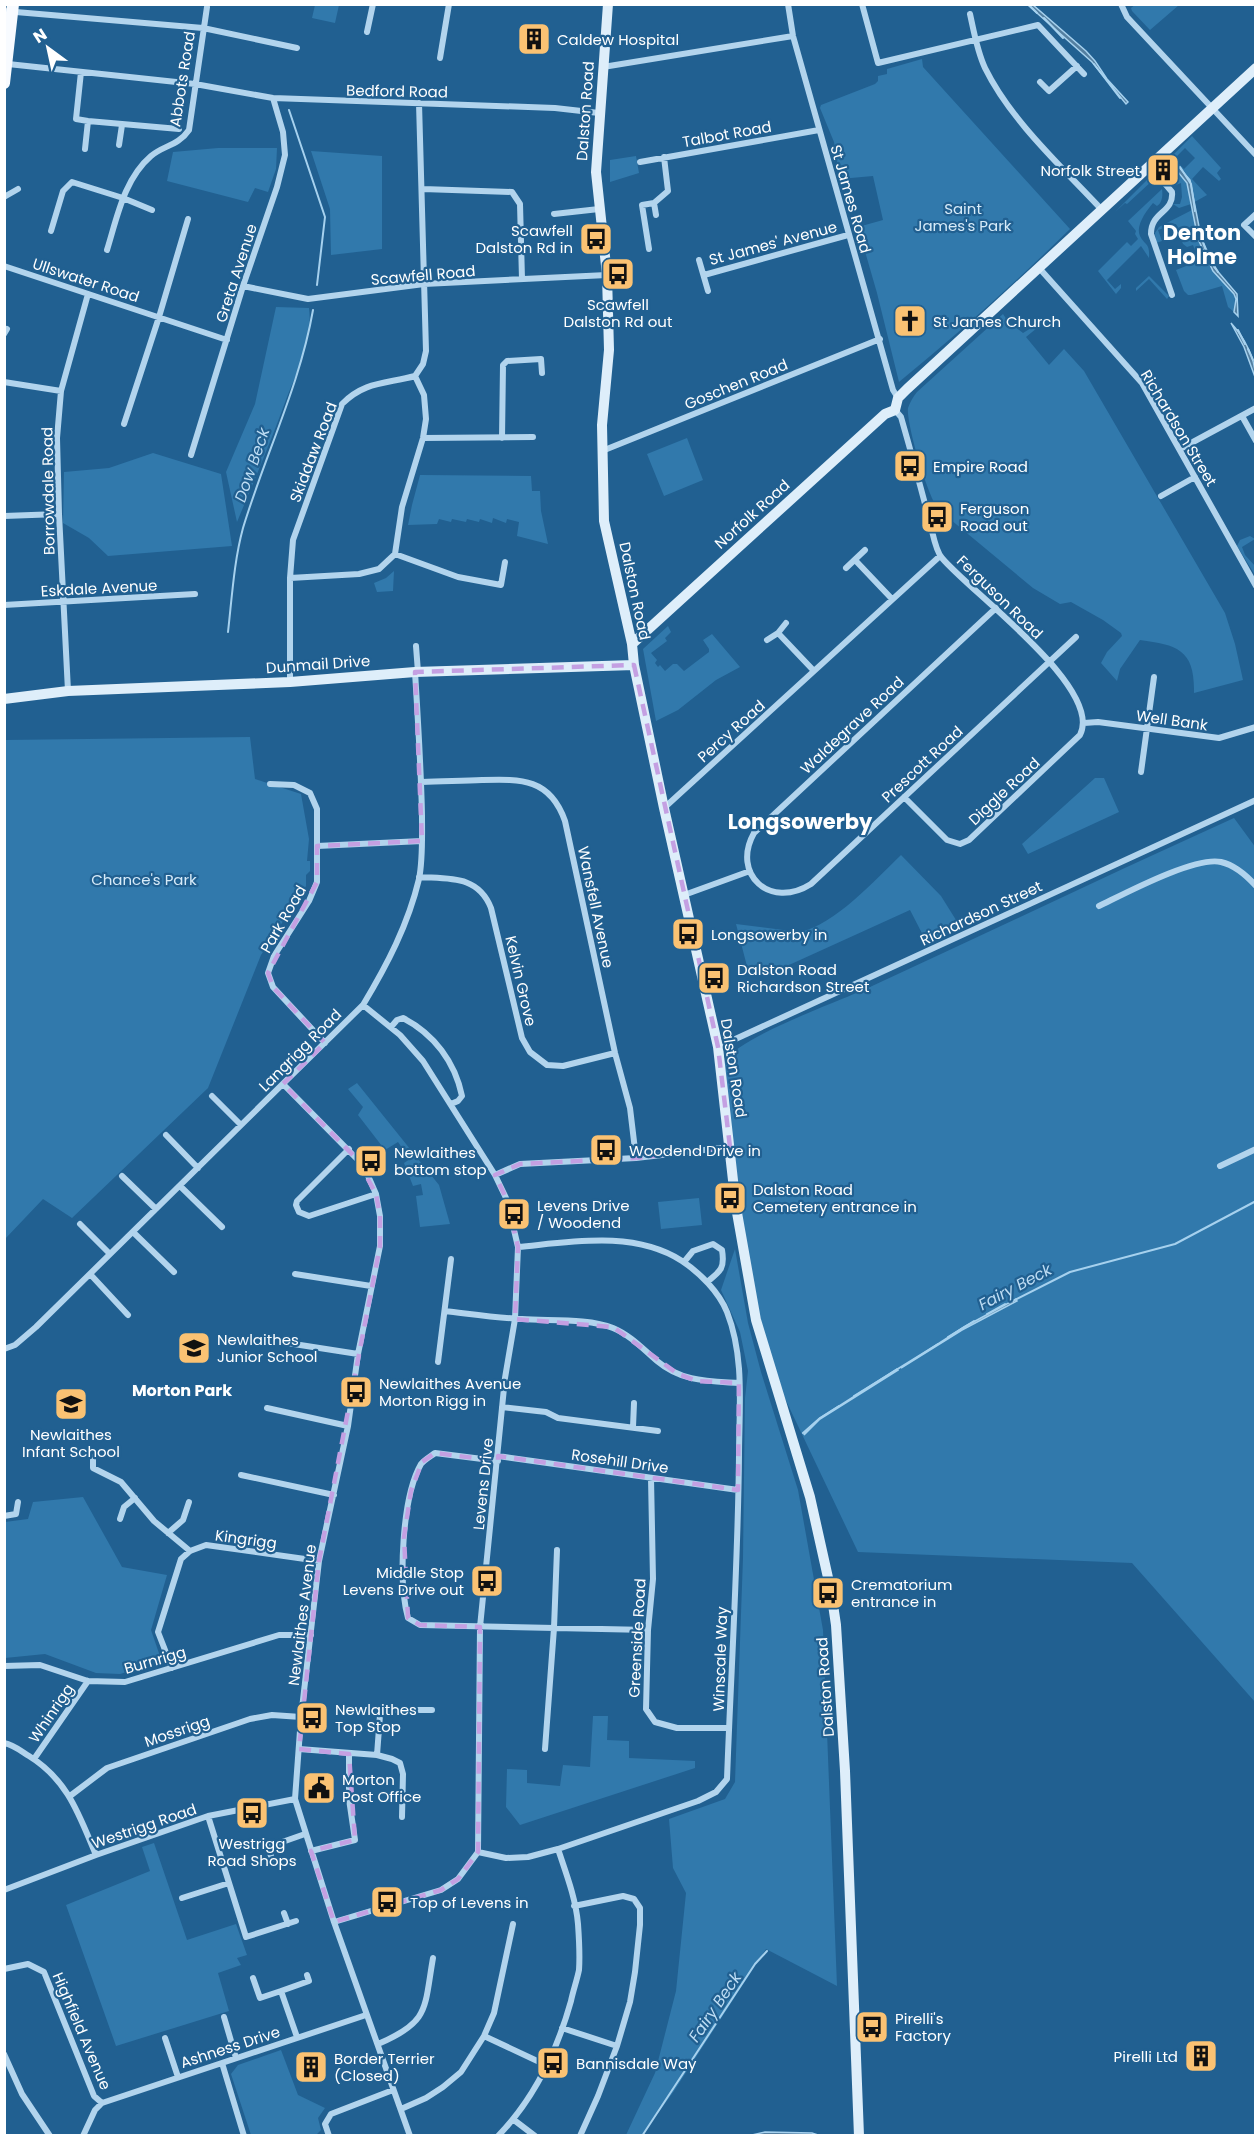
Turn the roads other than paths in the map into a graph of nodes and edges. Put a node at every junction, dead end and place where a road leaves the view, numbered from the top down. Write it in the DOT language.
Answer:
graph roads {
  1 [pos="373,4"];
  2 [pos="449,4"];
  3 [pos="608,4"];
  4 [pos="788,4"];
  5 [pos="862,4"];
  6 [pos="1121,4"];
  7 [pos="207,7"];
  8 [pos="10,9"];
  9 [pos="970,14"];
  10 [pos="203,28"];
  11 [pos="367,32"];
  12 [pos="793,36"];
  13 [pos="975,41"];
  14 [pos="297,48"];
  15 [pos="440,58"];
  16 [pos="8,64"];
  17 [pos="1077,66"];
  18 [pos="603,68"];
  19 [pos="1255,70"];
  20 [pos="81,72"];
  21 [pos="1084,74"];
  22 [pos="1040,82"];
  23 [pos="4,83"];
  24 [pos="195,84"];
  25 [pos="273,98"];
  26 [pos="419,103"];
  27 [pos="1211,108"];
  28 [pos="599,113"];
  29 [pos="88,122"];
  30 [pos="122,124"];
  31 [pos="179,129"];
  32 [pos="819,130"];
  33 [pos="119,144"];
  34 [pos="85,149"];
  35 [pos="1256,155"];
  36 [pos="664,157"];
  37 [pos="640,162"];
  38 [pos="1150,166"];
  39 [pos="18,189"];
  40 [pos="423,189"];
  41 [pos="4,197"];
  42 [pos="123,198"];
  43 [pos="654,203"];
  44 [pos="599,209"];
  45 [pos="152,210"];
  46 [pos="1102,210"];
  47 [pos="554,214"];
  48 [pos="1256,214"];
  49 [pos="656,215"];
  50 [pos="188,219"];
  51 [pos="51,231"];
  52 [pos="848,235"];
  53 [pos="1256,237"];
  54 [pos="649,249"];
  55 [pos="107,250"];
  56 [pos="699,260"];
  57 [pos="4,266"];
  58 [pos="1040,269"];
  59 [pos="607,275"];
  60 [pos="704,275"];
  61 [pos="522,279"];
  62 [pos="424,284"];
  63 [pos="243,286"];
  64 [pos="708,291"];
  65 [pos="88,294"];
  66 [pos="1172,295"];
  67 [pos="159,317"];
  68 [pos="880,339"];
  69 [pos="227,340"];
  70 [pos="542,373"];
  71 [pos="415,376"];
  72 [pos="4,382"];
  73 [pos="61,391"];
  74 [pos="898,398"];
  75 [pos="1256,408"];
  76 [pos="895,410"];
  77 [pos="1242,416"];
  78 [pos="124,424"];
  79 [pos="423,438"];
  80 [pos="502,438"];
  81 [pos="533,438"];
  82 [pos="1256,441"];
  83 [pos="1180,449"];
  84 [pos="602,451"];
  85 [pos="191,455"];
  86 [pos="1195,477"];
  87 [pos="1161,496"];
  88 [pos="59,514"];
  89 [pos="4,516"];
  90 [pos="865,550"];
  91 [pos="395,554"];
  92 [pos="940,556"];
  93 [pos="855,560"];
  94 [pos="505,562"];
  95 [pos="846,568"];
  96 [pos="290,578"];
  97 [pos="1256,586"];
  98 [pos="195,594"];
  99 [pos="892,599"];
  100 [pos="64,602"];
  101 [pos="4,605"];
  102 [pos="996,608"];
  103 [pos="786,622"];
  104 [pos="778,633"];
  105 [pos="1076,637"];
  106 [pos="767,640"];
  107 [pos="632,644"];
  108 [pos="416,646"];
  109 [pos="1050,662"];
  110 [pos="634,665"];
  111 [pos="814,671"];
  112 [pos="417,672"];
  113 [pos="1154,676"];
  114 [pos="290,682"];
  115 [pos="68,691"];
  116 [pos="4,699"];
  117 [pos="1084,723"];
  118 [pos="1256,727"];
  119 [pos="1146,728"];
  120 [pos="1141,772"];
  121 [pos="422,782"];
  122 [pos="270,784"];
  123 [pos="904,797"];
  124 [pos="1256,800"];
  125 [pos="664,808"];
  126 [pos="422,841"];
  127 [pos="317,846"];
  128 [pos="750,871"];
  129 [pos="419,877"];
  130 [pos="1256,886"];
  131 [pos="684,895"];
  132 [pos="1099,906"];
  133 [pos="363,1005"];
  134 [pos="391,1028"];
  135 [pos="325,1042"];
  136 [pos="717,1047"];
  137 [pos="615,1053"];
  138 [pos="283,1083"];
  139 [pos="212,1096"];
  140 [pos="451,1104"];
  141 [pos="241,1125"];
  142 [pos="166,1135"];
  143 [pos="730,1147"];
  144 [pos="349,1149"];
  145 [pos="1256,1149"];
  146 [pos="636,1158"];
  147 [pos="1220,1166"];
  148 [pos="198,1168"];
  149 [pos="495,1175"];
  150 [pos="122,1176"];
  151 [pos="180,1186"];
  152 [pos="376,1194"];
  153 [pos="156,1209"];
  154 [pos="81,1224"];
  155 [pos="222,1227"];
  156 [pos="134,1232"];
  157 [pos="518,1247"];
  158 [pos="110,1254"];
  159 [pos="451,1259"];
  160 [pos="684,1262"];
  161 [pos="174,1272"];
  162 [pos="90,1274"];
  163 [pos="295,1274"];
  164 [pos="706,1282"];
  165 [pos="372,1286"];
  166 [pos="445,1311"];
  167 [pos="129,1315"];
  168 [pos="515,1319"];
  169 [pos="281,1342"];
  170 [pos="4,1349"];
  171 [pos="358,1354"];
  172 [pos="438,1362"];
  173 [pos="739,1383"];
  174 [pos="634,1403"];
  175 [pos="502,1407"];
  176 [pos="267,1408"];
  177 [pos="348,1426"];
  178 [pos="633,1427"];
  179 [pos="658,1431"];
  180 [pos="93,1457"];
  181 [pos="498,1458"];
  182 [pos="241,1475"];
  183 [pos="651,1478"];
  184 [pos="738,1490"];
  185 [pos="334,1496"];
  186 [pos="135,1498"];
  187 [pos="18,1502"];
  188 [pos="189,1502"];
  189 [pos="4,1516"];
  190 [pos="120,1519"];
  191 [pos="168,1533"];
  192 [pos="557,1550"];
  193 [pos="190,1551"];
  194 [pos="319,1562"];
  195 [pos="480,1627"];
  196 [pos="554,1629"];
  197 [pos="648,1630"];
  198 [pos="311,1635"];
  199 [pos="4,1666"];
  200 [pos="172,1668"];
  201 [pos="88,1681"];
  202 [pos="432,1710"];
  203 [pos="301,1717"];
  204 [pos="729,1728"];
  205 [pos="4,1743"];
  206 [pos="299,1749"];
  207 [pos="545,1749"];
  208 [pos="349,1754"];
  209 [pos="377,1755"];
  210 [pos="34,1759"];
  211 [pos="70,1796"];
  212 [pos="295,1799"];
  213 [pos="208,1816"];
  214 [pos="402,1817"];
  215 [pos="305,1834"];
  216 [pos="558,1849"];
  217 [pos="311,1851"];
  218 [pos="478,1852"];
  219 [pos="96,1855"];
  220 [pos="272,1859"];
  221 [pos="229,1884"];
  222 [pos="4,1890"];
  223 [pos="182,1899"];
  224 [pos="574,1906"];
  225 [pos="284,1913"];
  226 [pos="296,1921"];
  227 [pos="334,1922"];
  228 [pos="288,1924"];
  229 [pos="513,1924"];
  230 [pos="433,1958"];
  231 [pos="4,1969"];
  232 [pos="307,1975"];
  233 [pos="253,1978"];
  234 [pos="281,1991"];
  235 [pos="366,2015"];
  236 [pos="224,2017"];
  237 [pos="562,2028"];
  238 [pos="484,2036"];
  239 [pos="297,2037"];
  240 [pos="165,2038"];
  241 [pos="378,2044"];
  242 [pos="617,2046"];
  243 [pos="4,2054"];
  244 [pos="236,2058"];
  245 [pos="222,2063"];
  246 [pos="548,2066"];
  247 [pos="178,2077"];
  248 [pos="393,2090"];
  249 [pos="102,2103"];
  250 [pos="401,2109"];
  251 [pos="514,2120"];
  252 [pos="244,2134"];
  253 [pos="50,2136"];
  254 [pos="83,2136"];
  255 [pos="235,2136"];
  256 [pos="329,2136"];
  257 [pos="410,2136"];
  258 [pos="498,2136"];
  259 [pos="535,2136"];
  260 [pos="580,2136"];
  261 [pos="859,2136"];
  1 -- 11 [label="street"];
  2 -- 15 [label="street"];
  3 -- 18 [label="main road, Dalston Road"];
  4 -- 12 [label="street, St James Road"];
  5 -- 13 [label="street"];
  6 -- 27 [label="street"];
  7 -- 10 [label="street, Abbots Road"];
  8 -- 10 [label="street"];
  8 -- 16 [label="main road"];
  9 -- 13 [label="street"];
  10 -- 14 [label="street"];
  10 -- 24 [label="street, Abbots Road"];
  12 -- 18 [label="street"];
  12 -- 32 [label="street, St James Road"];
  13 -- 17 [label="street"];
  13 -- 46 [label="street"];
  16 -- 20 [label="street, Bedford Road"];
  16 -- 23 [label="main road"];
  17 -- 21 [label="street"];
  17 -- 22 [label="street"];
  18 -- 28 [label="main road, Dalston Road"];
  19 -- 27 [label="main road"];
  20 -- 24 [label="street, Bedford Road"];
  20 -- 29 [label="street"];
  24 -- 25 [label="street, Bedford Road"];
  24 -- 42 [label="street, Abbots Road"];
  25 -- 26 [label="street, Bedford Road"];
  25 -- 63 [label="street, Greta Avenue"];
  26 -- 28 [label="street, Bedford Road"];
  26 -- 40 [label="street"];
  27 -- 35 [label="street"];
  27 -- 38 [label="main road"];
  28 -- 44 [label="main road, Dalston Road"];
  29 -- 30 [label="street"];
  29 -- 34 [label="street"];
  30 -- 31 [label="street"];
  30 -- 33 [label="street"];
  32 -- 36 [label="street, Talbot Road"];
  32 -- 52 [label="street, St James Road"];
  36 -- 37 [label="street, Talbot Road"];
  36 -- 43 [label="street"];
  38 -- 46 [label="main road"];
  38 -- 66 [label="street"];
  39 -- 41 [label="street"];
  40 -- 61 [label="street"];
  40 -- 62 [label="street"];
  42 -- 45 [label="street"];
  42 -- 51 [label="street"];
  42 -- 55 [label="street, Abbots Road"];
  43 -- 49 [label="street"];
  43 -- 54 [label="street"];
  44 -- 47 [label="street"];
  44 -- 59 [label="main road, Dalston Road"];
  46 -- 58 [label="main road"];
  48 -- 53 [label="street"];
  50 -- 67 [label="street"];
  52 -- 60 [label="street, St James' Avenue"];
  52 -- 68 [label="street, St James Road"];
  56 -- 60 [label="street, St James' Avenue"];
  57 -- 65 [label="street, Ullswater Road"];
  58 -- 74 [label="main road"];
  58 -- 83 [label="street, Richardson Street"];
  59 -- 61 [label="street, Scawfell Road"];
  59 -- 84 [label="main road, Dalston Road"];
  60 -- 64 [label="street, St James' Avenue"];
  61 -- 62 [label="street, Scawfell Road"];
  62 -- 63 [label="street, Scawfell Road"];
  62 -- 71 [label="street"];
  63 -- 69 [label="street, Greta Avenue"];
  65 -- 67 [label="street, Ullswater Road"];
  65 -- 73 [label="street, Borrowdale Road"];
  67 -- 69 [label="street, Ullswater Road"];
  67 -- 78 [label="street"];
  68 -- 74 [label="street, St James Road"];
  68 -- 84 [label="street, Goschen Road"];
  69 -- 85 [label="street, Greta Avenue"];
  70 -- 80 [label="street"];
  71 -- 79 [label="street"];
  71 -- 96 [label="street, Skiddaw Road"];
  72 -- 73 [label="street"];
  73 -- 88 [label="street, Borrowdale Road"];
  74 -- 76 [label="main road"];
  75 -- 77 [label="street"];
  76 -- 92 [label="street, Ferguson Road"];
  76 -- 107 [label="main road, Norfolk Road"];
  77 -- 82 [label="street"];
  77 -- 83 [label="street"];
  79 -- 80 [label="street"];
  79 -- 91 [label="street"];
  80 -- 81 [label="street"];
  83 -- 86 [label="street, Richardson Street"];
  84 -- 107 [label="main road, Dalston Road"];
  86 -- 87 [label="street"];
  86 -- 97 [label="street, Richardson Street"];
  88 -- 89 [label="street"];
  88 -- 100 [label="street, Borrowdale Road"];
  90 -- 93 [label="street"];
  91 -- 94 [label="street"];
  91 -- 96 [label="street"];
  92 -- 99 [label="street, Percy Road"];
  92 -- 102 [label="street, Ferguson Road"];
  93 -- 95 [label="street"];
  93 -- 99 [label="street"];
  96 -- 114 [label="street, Skiddaw Road"];
  98 -- 100 [label="street, Eskdale Avenue"];
  99 -- 111 [label="street, Percy Road"];
  100 -- 101 [label="street, Eskdale Avenue"];
  100 -- 115 [label="street, Borrowdale Road"];
  102 -- 109 [label="street, Ferguson Road"];
  102 -- 128 [label="street, Waldegrave Road"];
  103 -- 104 [label="street"];
  104 -- 106 [label="street"];
  104 -- 111 [label="street"];
  105 -- 109 [label="street, Prescott Road"];
  107 -- 110 [label="main road, Dalston Road"];
  108 -- 112 [label="street, Langrigg Road"];
  109 -- 117 [label="street, Ferguson Road"];
  109 -- 123 [label="street, Prescott Road"];
  110 -- 112 [label="main road, Dunmail Drive"];
  110 -- 125 [label="main road, Dalston Road"];
  111 -- 125 [label="street, Percy Road"];
  112 -- 114 [label="main road, Dunmail Drive"];
  112 -- 121 [label="street, Langrigg Road"];
  113 -- 119 [label="street"];
  114 -- 115 [label="main road, Dunmail Drive"];
  115 -- 116 [label="main road, Dunmail Drive"];
  117 -- 119 [label="street, Well Bank"];
  117 -- 123 [label="street, Diggle Road"];
  118 -- 119 [label="street, Well Bank"];
  119 -- 120 [label="street"];
  121 -- 126 [label="street, Langrigg Road"];
  121 -- 137 [label="street, Wansfell Avenue"];
  122 -- 127 [label="street, Park Road"];
  123 -- 128 [label="street, Prescott Road"];
  124 -- 136 [label="street, Richardson Street"];
  125 -- 131 [label="main road, Dalston Road"];
  126 -- 127 [label="street"];
  126 -- 129 [label="street, Langrigg Road"];
  127 -- 135 [label="street, Park Road"];
  128 -- 131 [label="street"];
  129 -- 133 [label="street, Langrigg Road"];
  129 -- 137 [label="street, Kelvin Grove"];
  130 -- 132 [label="street"];
  131 -- 136 [label="main road, Dalston Road"];
  133 -- 134 [label="street, Levens Drive"];
  133 -- 135 [label="street, Langrigg Road"];
  134 -- 140 [label="street, Levens Drive"];
  134 -- 140 [label="street"];
  135 -- 138 [label="street, Langrigg Road"];
  136 -- 143 [label="main road, Dalston Road"];
  137 -- 146 [label="street, Wansfell Avenue"];
  138 -- 141 [label="street, Langrigg Road"];
  138 -- 144 [label="street, Newlaithes Avenue"];
  139 -- 141 [label="street"];
  140 -- 149 [label="street, Levens Drive"];
  141 -- 148 [label="street, Langrigg Road"];
  142 -- 148 [label="street"];
  143 -- 146 [label="street"];
  143 -- 261 [label="main road, Dalston Road"];
  144 -- 152 [label="street, Newlaithes Avenue"];
  144 -- 152 [label="street"];
  145 -- 147 [label="street"];
  146 -- 149 [label="street"];
  148 -- 151 [label="street, Langrigg Road"];
  149 -- 157 [label="street, Levens Drive"];
  150 -- 153 [label="street"];
  151 -- 153 [label="street, Langrigg Road"];
  151 -- 155 [label="street"];
  152 -- 165 [label="street, Newlaithes Avenue"];
  153 -- 156 [label="street, Langrigg Road"];
  154 -- 158 [label="street"];
  156 -- 158 [label="street, Langrigg Road"];
  156 -- 161 [label="street"];
  157 -- 160 [label="street, Winscale Way"];
  157 -- 168 [label="street, Levens Drive"];
  158 -- 162 [label="street, Langrigg Road"];
  159 -- 166 [label="street"];
  160 -- 164 [label="street, Winscale Way"];
  160 -- 164 [label="street"];
  162 -- 167 [label="street"];
  162 -- 170 [label="street, Langrigg Road"];
  163 -- 165 [label="street"];
  164 -- 173 [label="street, Winscale Way"];
  165 -- 171 [label="street, Newlaithes Avenue"];
  166 -- 168 [label="street"];
  166 -- 172 [label="street"];
  168 -- 173 [label="street"];
  168 -- 175 [label="street, Levens Drive"];
  169 -- 171 [label="street"];
  171 -- 177 [label="street, Newlaithes Avenue"];
  173 -- 184 [label="street, Winscale Way"];
  174 -- 178 [label="street"];
  175 -- 178 [label="street"];
  175 -- 181 [label="street, Levens Drive"];
  176 -- 177 [label="street"];
  177 -- 185 [label="street, Newlaithes Avenue"];
  178 -- 179 [label="street"];
  180 -- 186 [label="street"];
  181 -- 183 [label="street, Rosehill Drive"];
  181 -- 195 [label="street, Levens Drive"];
  181 -- 195 [label="street, Rosehill Drive"];
  182 -- 185 [label="street"];
  183 -- 184 [label="street, Rosehill Drive"];
  183 -- 197 [label="street, Greenside Road"];
  184 -- 204 [label="street, Winscale Way"];
  185 -- 194 [label="street, Newlaithes Avenue"];
  186 -- 190 [label="street"];
  186 -- 191 [label="street"];
  187 -- 189 [label="street"];
  188 -- 191 [label="street"];
  191 -- 193 [label="street"];
  192 -- 196 [label="street"];
  193 -- 194 [label="street, Kingrigg"];
  193 -- 200 [label="street"];
  194 -- 198 [label="street, Newlaithes Avenue"];
  195 -- 196 [label="street"];
  195 -- 218 [label="street, Levens Drive"];
  196 -- 197 [label="street"];
  196 -- 207 [label="street"];
  197 -- 204 [label="street, Greenside Road"];
  198 -- 200 [label="street, Burnrigg"];
  198 -- 203 [label="street, Newlaithes Avenue"];
  199 -- 201 [label="street, Burnrigg"];
  200 -- 201 [label="street, Burnrigg"];
  201 -- 210 [label="street, Whinrigg"];
  202 -- 209 [label="street"];
  203 -- 206 [label="street, Newlaithes Avenue"];
  203 -- 211 [label="street, Mossrigg"];
  204 -- 216 [label="street, Winscale Way"];
  205 -- 210 [label="street"];
  206 -- 208 [label="street"];
  206 -- 212 [label="street, Newlaithes Avenue"];
  208 -- 209 [label="street"];
  208 -- 217 [label="street"];
  209 -- 214 [label="street"];
  210 -- 211 [label="street"];
  211 -- 219 [label="street"];
  212 -- 213 [label="street, Westrigg Road"];
  212 -- 215 [label="street, Newlaithes Avenue"];
  213 -- 219 [label="street, Westrigg Road"];
  213 -- 221 [label="street"];
  215 -- 217 [label="street, Newlaithes Avenue"];
  215 -- 220 [label="street"];
  216 -- 218 [label="street, Winscale Way"];
  216 -- 224 [label="street"];
  217 -- 227 [label="street, Newlaithes Avenue"];
  218 -- 227 [label="street"];
  219 -- 222 [label="street, Westrigg Road"];
  221 -- 223 [label="street"];
  221 -- 228 [label="street"];
  224 -- 237 [label="street"];
  224 -- 242 [label="street"];
  225 -- 228 [label="street"];
  226 -- 228 [label="street"];
  227 -- 235 [label="street, Newlaithes Avenue"];
  229 -- 238 [label="street"];
  230 -- 241 [label="street"];
  231 -- 249 [label="street, Highfield Avenue"];
  232 -- 234 [label="street"];
  233 -- 234 [label="street"];
  234 -- 239 [label="street"];
  235 -- 239 [label="street, Ashness Drive"];
  235 -- 241 [label="street, Newlaithes Avenue"];
  236 -- 244 [label="street"];
  237 -- 242 [label="street"];
  237 -- 246 [label="street"];
  238 -- 246 [label="street"];
  238 -- 250 [label="street"];
  239 -- 244 [label="street, Ashness Drive"];
  240 -- 247 [label="street"];
  241 -- 248 [label="street, Newlaithes Avenue"];
  242 -- 260 [label="street"];
  243 -- 253 [label="street"];
  244 -- 245 [label="street, Ashness Drive"];
  245 -- 247 [label="street, Ashness Drive"];
  245 -- 252 [label="street"];
  246 -- 251 [label="street"];
  247 -- 249 [label="street, Ashness Drive"];
  248 -- 250 [label="street, Newlaithes Avenue"];
  248 -- 256 [label="street"];
  249 -- 254 [label="street"];
  250 -- 257 [label="street, Newlaithes Avenue"];
  251 -- 258 [label="street"];
  251 -- 259 [label="street"];
  252 -- 255 [label="street"];
}
